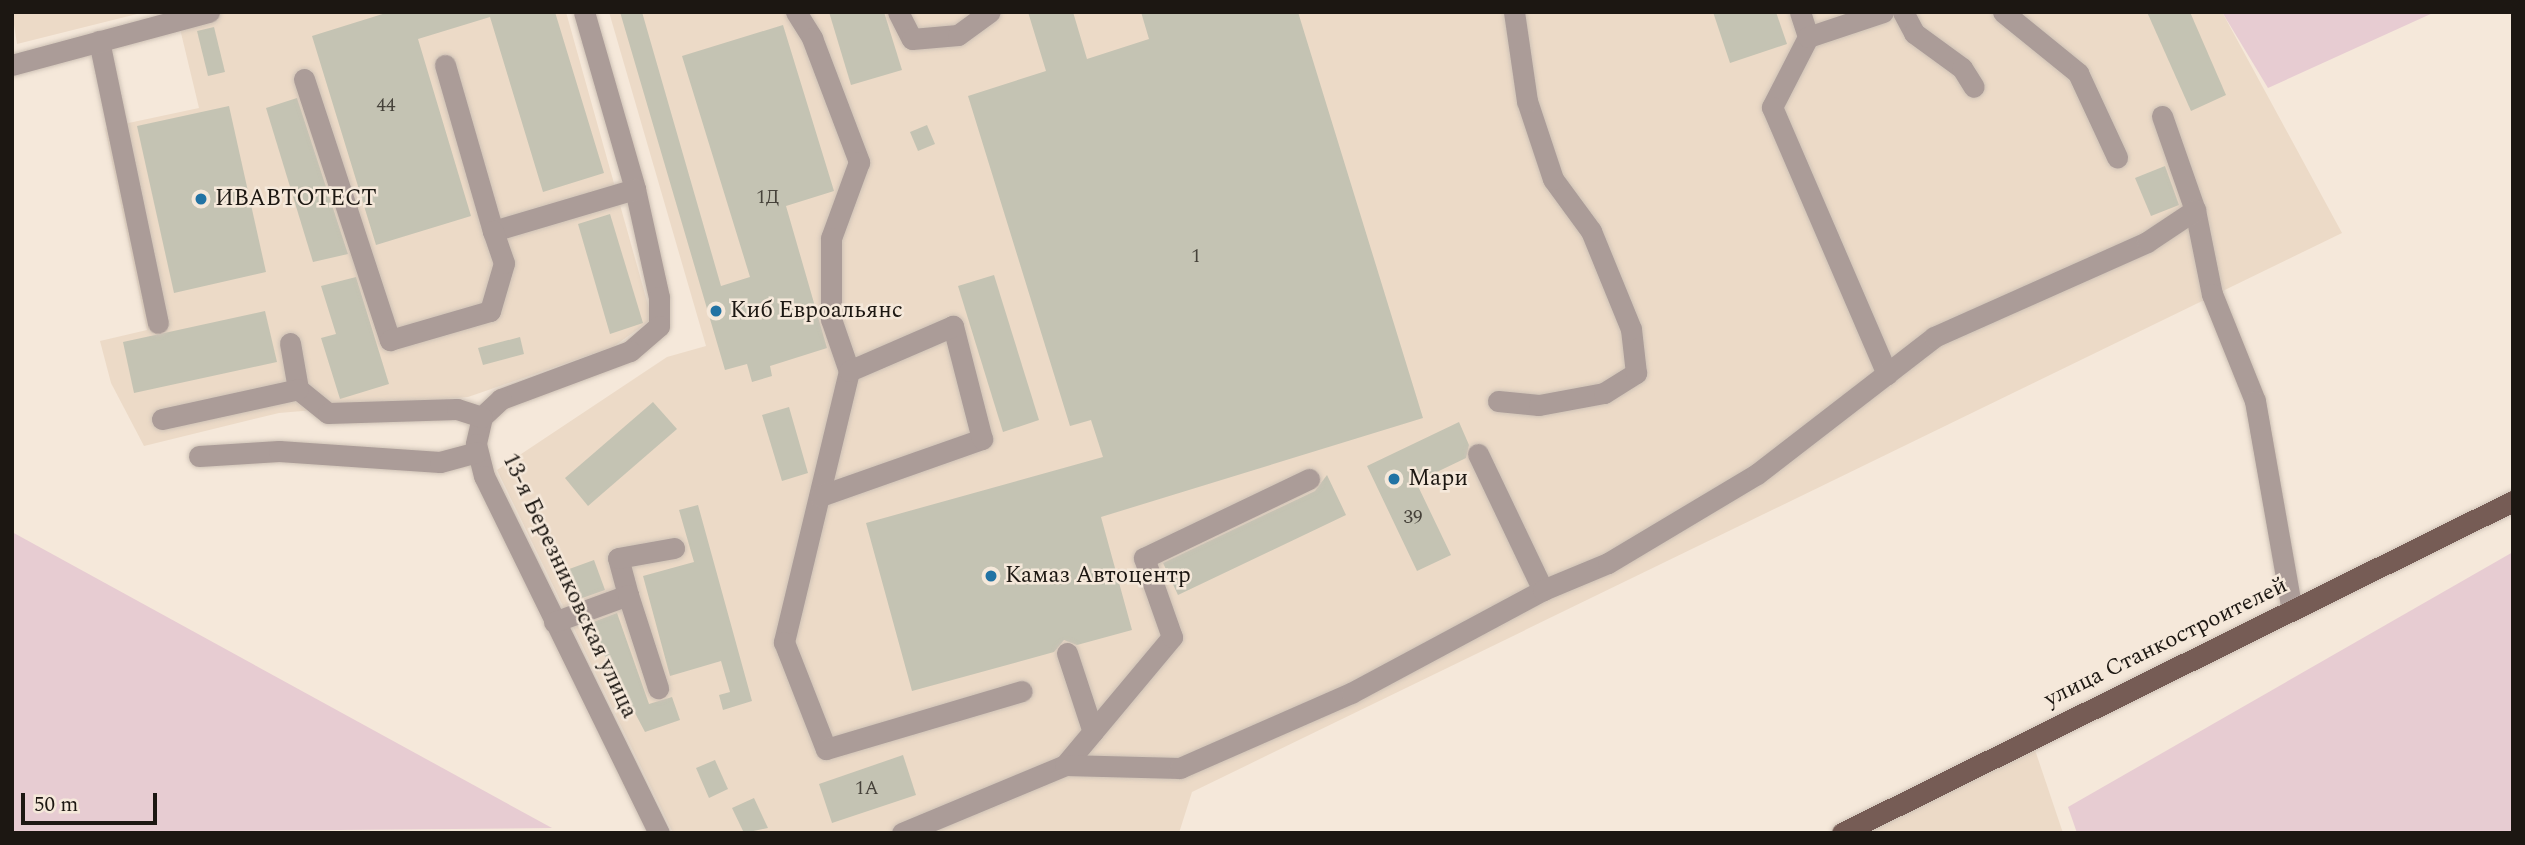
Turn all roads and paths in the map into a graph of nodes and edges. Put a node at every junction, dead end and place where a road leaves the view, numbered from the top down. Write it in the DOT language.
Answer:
graph roads {
  1 [pos="209,12"];
  2 [pos="584,12"];
  3 [pos="796,12"];
  4 [pos="898,12"];
  5 [pos="990,12"];
  6 [pos="1514,12"];
  7 [pos="1800,12"];
  8 [pos="1883,12"];
  9 [pos="1903,12"];
  10 [pos="2003,12"];
  11 [pos="1808,37"];
  12 [pos="99,41"];
  13 [pos="12,65"];
  14 [pos="445,65"];
  15 [pos="304,79"];
  16 [pos="1974,88"];
  17 [pos="2162,116"];
  18 [pos="2117,157"];
  19 [pos="635,189"];
  20 [pos="2194,210"];
  21 [pos="493,231"];
  22 [pos="158,323"];
  23 [pos="290,343"];
  24 [pos="849,371"];
  25 [pos="1887,374"];
  26 [pos="298,389"];
  27 [pos="1498,401"];
  28 [pos="482,417"];
  29 [pos="162,419"];
  30 [pos="477,452"];
  31 [pos="1478,454"];
  32 [pos="198,456"];
  33 [pos="1309,479"];
  34 [pos="820,496"];
  35 [pos="2513,501"];
  36 [pos="674,548"];
  37 [pos="1543,590"];
  38 [pos="628,595"];
  39 [pos="2292,610"];
  40 [pos="554,622"];
  41 [pos="1067,653"];
  42 [pos="658,688"];
  43 [pos="1022,691"];
  44 [pos="1093,732"];
  45 [pos="1065,765"];
  46 [pos="659,833"];
  47 [pos="902,833"];
  48 [pos="1842,833"];
  1 -- 12 [label="street"];
  2 -- 19 [label="street"];
  3 -- 24 [label="street"];
  4 -- 5 [label="street"];
  6 -- 27 [label="street"];
  7 -- 11 [label="street"];
  8 -- 11 [label="street"];
  9 -- 16 [label="street"];
  10 -- 18 [label="street"];
  11 -- 25 [label="street"];
  12 -- 13 [label="street"];
  12 -- 22 [label="street"];
  14 -- 21 [label="street"];
  15 -- 21 [label="street"];
  17 -- 20 [label="street"];
  19 -- 21 [label="street"];
  19 -- 28 [label="street"];
  20 -- 25 [label="street"];
  20 -- 39 [label="street"];
  23 -- 26 [label="street"];
  24 -- 34 [label="street"];
  24 -- 34 [label="street"];
  25 -- 37 [label="street"];
  26 -- 28 [label="street"];
  26 -- 29 [label="street"];
  28 -- 30 [label="street, 13-я Березниковская улица"];
  30 -- 32 [label="street"];
  30 -- 40 [label="street, 13-я Березниковская улица"];
  31 -- 37 [label="street"];
  33 -- 44 [label="street"];
  34 -- 43 [label="street"];
  35 -- 39 [label="main road, улица Станкостроителей"];
  36 -- 38 [label="street"];
  37 -- 45 [label="street"];
  38 -- 40 [label="street"];
  38 -- 42 [label="street"];
  39 -- 48 [label="main road, улица Станкостроителей"];
  40 -- 46 [label="street, 13-я Березниковская улица"];
  41 -- 44 [label="street"];
  44 -- 45 [label="street"];
  45 -- 47 [label="street"];
}
